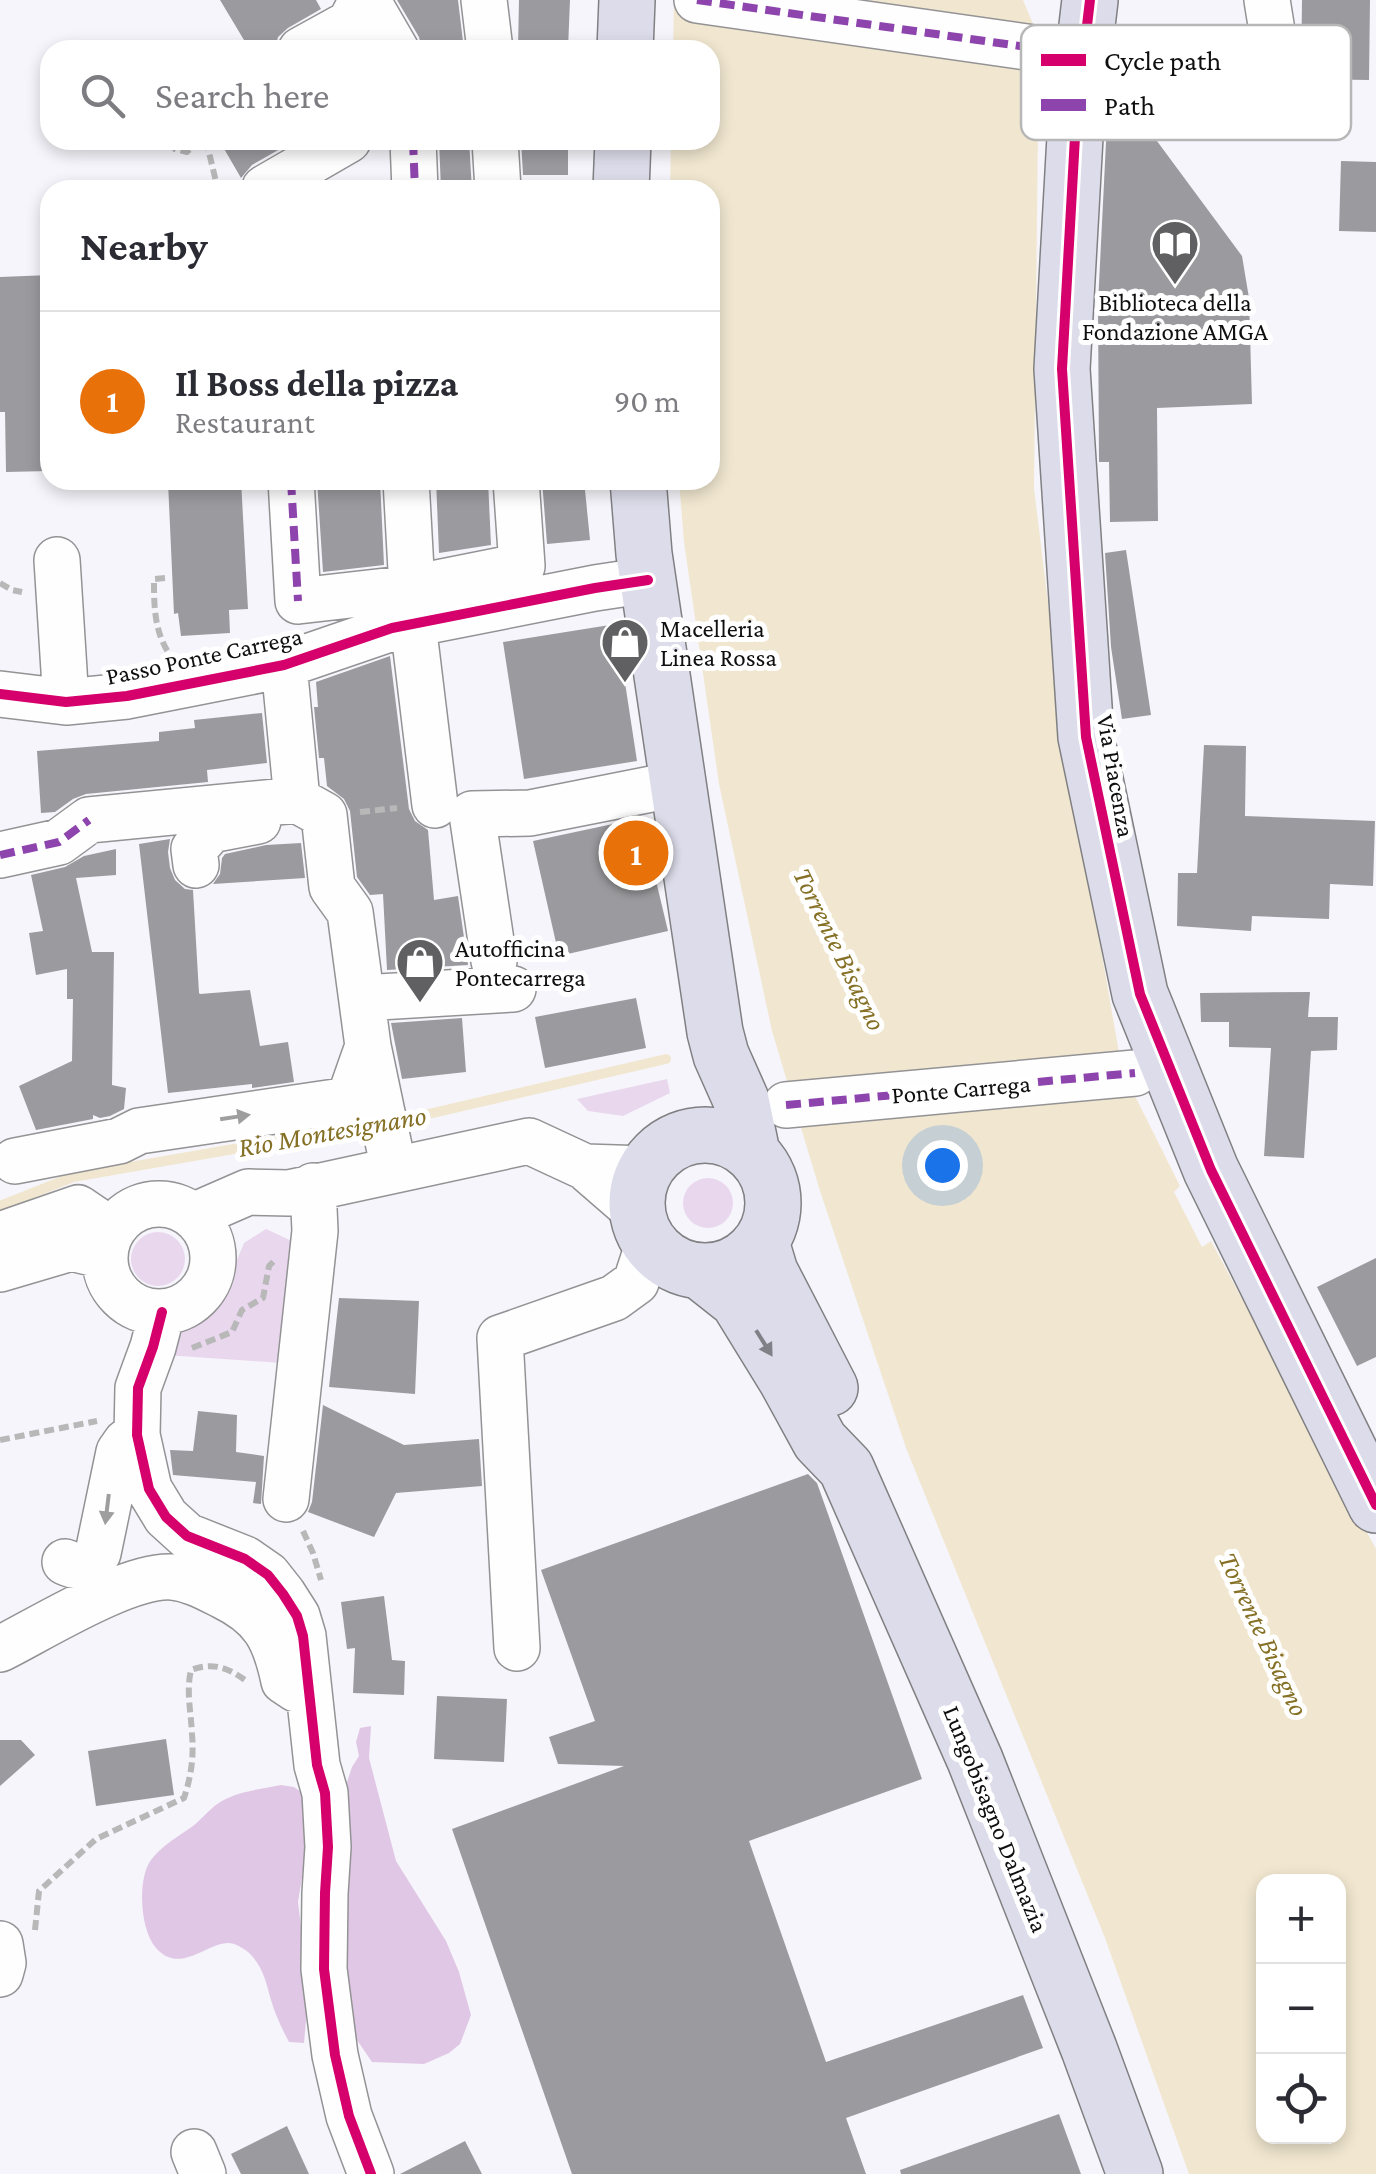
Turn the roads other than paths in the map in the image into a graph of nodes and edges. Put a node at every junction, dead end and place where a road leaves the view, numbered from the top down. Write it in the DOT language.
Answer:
graph roads {
  1 [pos="364,0"];
  2 [pos="484,0"];
  3 [pos="627,0"];
  4 [pos="697,0"];
  5 [pos="1090,0"];
  6 [pos="1267,0"];
  7 [pos="1087,25"];
  8 [pos="1271,25"];
  9 [pos="318,40"];
  10 [pos="390,40"];
  11 [pos="489,40"];
  12 [pos="626,40"];
  13 [pos="1021,46"];
  14 [pos="1075,140"];
  15 [pos="320,150"];
  16 [pos="413,150"];
  17 [pos="496,150"];
  18 [pos="623,150"];
  19 [pos="277,180"];
  20 [pos="414,180"];
  21 [pos="497,180"];
  22 [pos="622,180"];
  23 [pos="292,490"];
  24 [pos="407,490"];
  25 [pos="517,490"];
  26 [pos="639,490"];
  27 [pos="57,560"];
  28 [pos="648,580"];
  29 [pos="413,606"];
  30 [pos="284,665"];
  31 [pos="0,694"];
  32 [pos="66,702"];
  33 [pos="678,784"];
  34 [pos="434,806"];
  35 [pos="311,807"];
  36 [pos="0,855"];
  37 [pos="196,865"];
  38 [pos="362,998"];
  39 [pos="368,1046"];
  40 [pos="722,1055"];
  41 [pos="1135,1073"];
  42 [pos="786,1105"];
  43 [pos="139,1131"];
  44 [pos="752,1154"];
  45 [pos="391,1157"];
  46 [pos="301,1189"];
  47 [pos="178,1212"];
  48 [pos="662,1223"];
  49 [pos="92,1224"];
  50 [pos="0,1236"];
  51 [pos="760,1242"];
  52 [pos="0,1268"];
  53 [pos="146,1338"];
  54 [pos="120,1428"];
  55 [pos="846,1468"];
  56 [pos="286,1499"];
  57 [pos="1376,1505"];
  58 [pos="65,1562"];
  59 [pos="517,1648"];
  60 [pos="0,1649"];
  61 [pos="310,1699"];
  62 [pos="370,2174"];
  63 [pos="1135,2174"];
  1 -- 9 [label="street"];
  1 -- 10 [label="street"];
  2 -- 11 [label="street"];
  3 -- 12 [label="main road"];
  4 -- 13 [label="street"];
  5 -- 7 [label="main road, Via Piacenza"];
  6 -- 8 [label="street"];
  14 -- 57 [label="main road, Via Piacenza"];
  15 -- 19 [label="street"];
  16 -- 20 [label="street"];
  17 -- 21 [label="street"];
  18 -- 22 [label="main road"];
  23 -- 29 [label="street"];
  24 -- 29 [label="street"];
  25 -- 29 [label="street"];
  26 -- 28 [label="main road"];
  27 -- 32 [label="street"];
  28 -- 29 [label="street, Passo Ponte Carrega"];
  28 -- 33 [label="main road"];
  29 -- 30 [label="street, Passo Ponte Carrega"];
  29 -- 34 [label="street"];
  30 -- 32 [label="street, Passo Ponte Carrega"];
  30 -- 35 [label="street"];
  31 -- 32 [label="street, Passo Ponte Carrega"];
  33 -- 38 [label="street"];
  33 -- 40 [label="main road"];
  35 -- 36 [label="street"];
  35 -- 37 [label="street"];
  35 -- 38 [label="street"];
  38 -- 39 [label="street"];
  43 -- 39 [label="street, one-way"];
  39 -- 45 [label="street"];
  40 -- 44 [label="main road"];
  40 -- 48 [label="main road"];
  41 -- 42 [label="street, Ponte Carrega"];
  43 -- 47 [label="street"];
  43 -- 49 [label="street"];
  44 -- 48 [label="main road"];
  44 -- 51 [label="main road"];
  45 -- 46 [label="street"];
  45 -- 48 [label="street"];
  46 -- 47 [label="street"];
  46 -- 56 [label="street"];
  47 -- 49 [label="street"];
  47 -- 53 [label="street"];
  48 -- 51 [label="main road"];
  48 -- 55 [label="main road, Lungobisagno Dalmazia, one-way"];
  48 -- 59 [label="street"];
  49 -- 50 [label="street"];
  49 -- 52 [label="street"];
  49 -- 53 [label="street"];
  51 -- 55 [label="main road, Lungobisagno Dalmazia"];
  53 -- 54 [label="street"];
  54 -- 58 [label="street, one-way"];
  54 -- 61 [label="street"];
  55 -- 63 [label="main road, Lungobisagno Dalmazia"];
  60 -- 61 [label="street"];
  61 -- 62 [label="street"];
}
